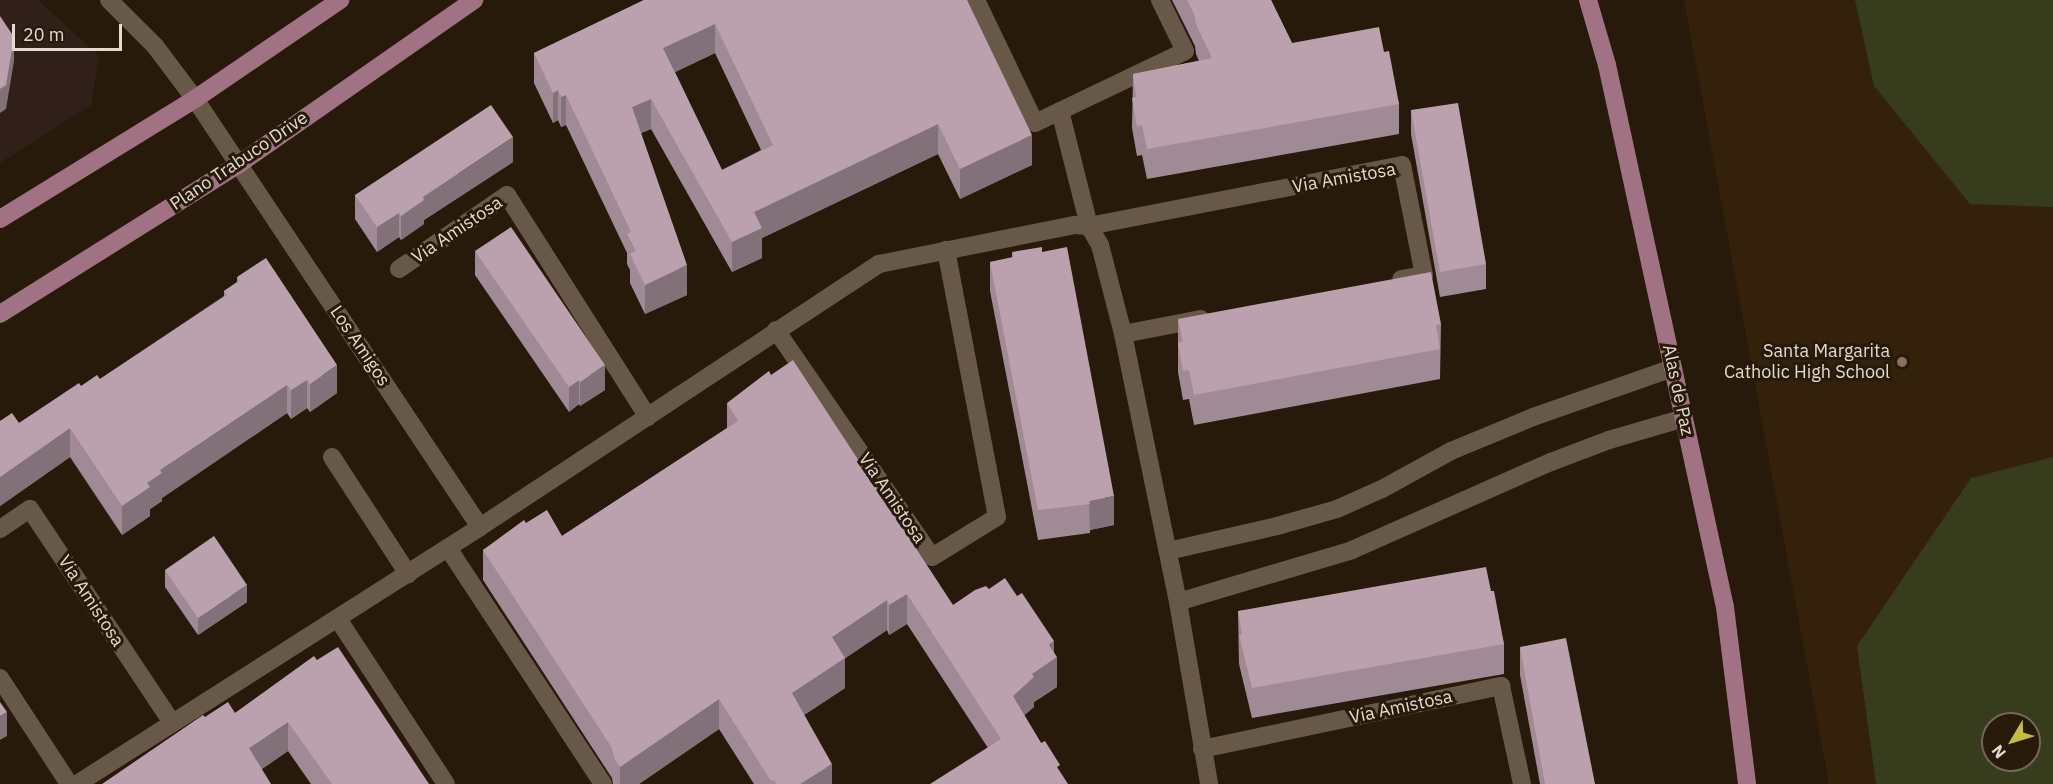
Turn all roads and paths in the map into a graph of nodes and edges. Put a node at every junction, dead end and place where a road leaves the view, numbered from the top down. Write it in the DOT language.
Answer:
graph roads {
  1 [pos="109,0"];
  2 [pos="340,0"];
  3 [pos="474,0"];
  4 [pos="975,0"];
  5 [pos="1160,0"];
  6 [pos="1588,0"];
  7 [pos="195,99"];
  8 [pos="1060,111"];
  9 [pos="239,164"];
  10 [pos="0,219"];
  11 [pos="1089,226"];
  12 [pos="946,250"];
  13 [pos="399,269"];
  14 [pos="1378,284"];
  15 [pos="0,314"];
  16 [pos="1215,316"];
  17 [pos="776,330"];
  18 [pos="1123,334"];
  19 [pos="1673,368"];
  20 [pos="648,417"];
  21 [pos="1684,418"];
  22 [pos="332,457"];
  23 [pos="480,527"];
  24 [pos="0,529"];
  25 [pos="448,548"];
  26 [pos="1168,550"];
  27 [pos="408,574"];
  28 [pos="1178,602"];
  29 [pos="338,619"];
  30 [pos="0,678"];
  31 [pos="172,723"];
  32 [pos="1202,748"];
  33 [pos="69,784"];
  34 [pos="77,784"];
  35 [pos="446,784"];
  36 [pos="603,784"];
  37 [pos="1209,784"];
  38 [pos="1522,784"];
  39 [pos="1747,784"];
  1 -- 7 [label="street, Los Amigos"];
  2 -- 7 [label="main road"];
  3 -- 9 [label="main road, Plano Trabuco Drive"];
  4 -- 8 [label="street"];
  5 -- 8 [label="street"];
  6 -- 19 [label="main road, Alas de Paz"];
  7 -- 9 [label="street, Los Amigos"];
  7 -- 10 [label="main road"];
  8 -- 11 [label="street"];
  9 -- 15 [label="main road, Plano Trabuco Drive"];
  9 -- 23 [label="street, Los Amigos"];
  11 -- 12 [label="street, Via Amistosa"];
  11 -- 14 [label="street, Via Amistosa"];
  11 -- 18 [label="street"];
  12 -- 17 [label="street, Via Amistosa"];
  12 -- 17 [label="street, Via Amistosa"];
  13 -- 20 [label="street, Via Amistosa"];
  16 -- 18 [label="street"];
  17 -- 20 [label="street, Via Amistosa"];
  18 -- 26 [label="street"];
  19 -- 21 [label="main road, Alas de Paz"];
  19 -- 26 [label="street"];
  20 -- 23 [label="street, Via Amistosa"];
  21 -- 28 [label="street"];
  21 -- 39 [label="main road, Alas de Paz"];
  22 -- 27 [label="street"];
  23 -- 25 [label="street, Via Amistosa"];
  24 -- 31 [label="street, Via Amistosa"];
  25 -- 27 [label="street, Via Amistosa"];
  25 -- 36 [label="street"];
  26 -- 28 [label="street"];
  27 -- 29 [label="street, Via Amistosa"];
  28 -- 32 [label="street"];
  29 -- 31 [label="street, Via Amistosa"];
  29 -- 35 [label="street"];
  30 -- 33 [label="street"];
  31 -- 34 [label="street, Via Amistosa"];
  32 -- 37 [label="street"];
  32 -- 38 [label="street, Via Amistosa"];
}
